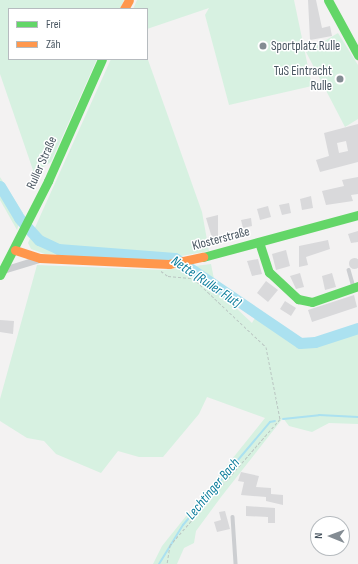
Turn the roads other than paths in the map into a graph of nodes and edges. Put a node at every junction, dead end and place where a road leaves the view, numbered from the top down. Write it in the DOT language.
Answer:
graph roads {
  1 [pos="328,0"];
  2 [pos="357,52"];
  3 [pos="102,60"];
  4 [pos="358,215"];
  5 [pos="259,242"];
  6 [pos="15,250"];
  7 [pos="40,258"];
  8 [pos="349,270"];
  9 [pos="1,273"];
  10 [pos="356,287"];
  11 [pos="232,517"];
  12 [pos="236,564"];
  1 -- 2 [label="street"];
  3 -- 6 [label="street, Ruller Straße"];
  4 -- 5 [label="street, Klosterstraße"];
  5 -- 7 [label="street, Klosterstraße"];
  5 -- 10 [label="street"];
  6 -- 7 [label="street, Klosterstraße"];
  6 -- 9 [label="street, Ruller Straße"];
  7 -- 9 [label="street, Klosterstraße"];
  8 -- 10 [label="lane"];
  11 -- 12 [label="lane"];
}
